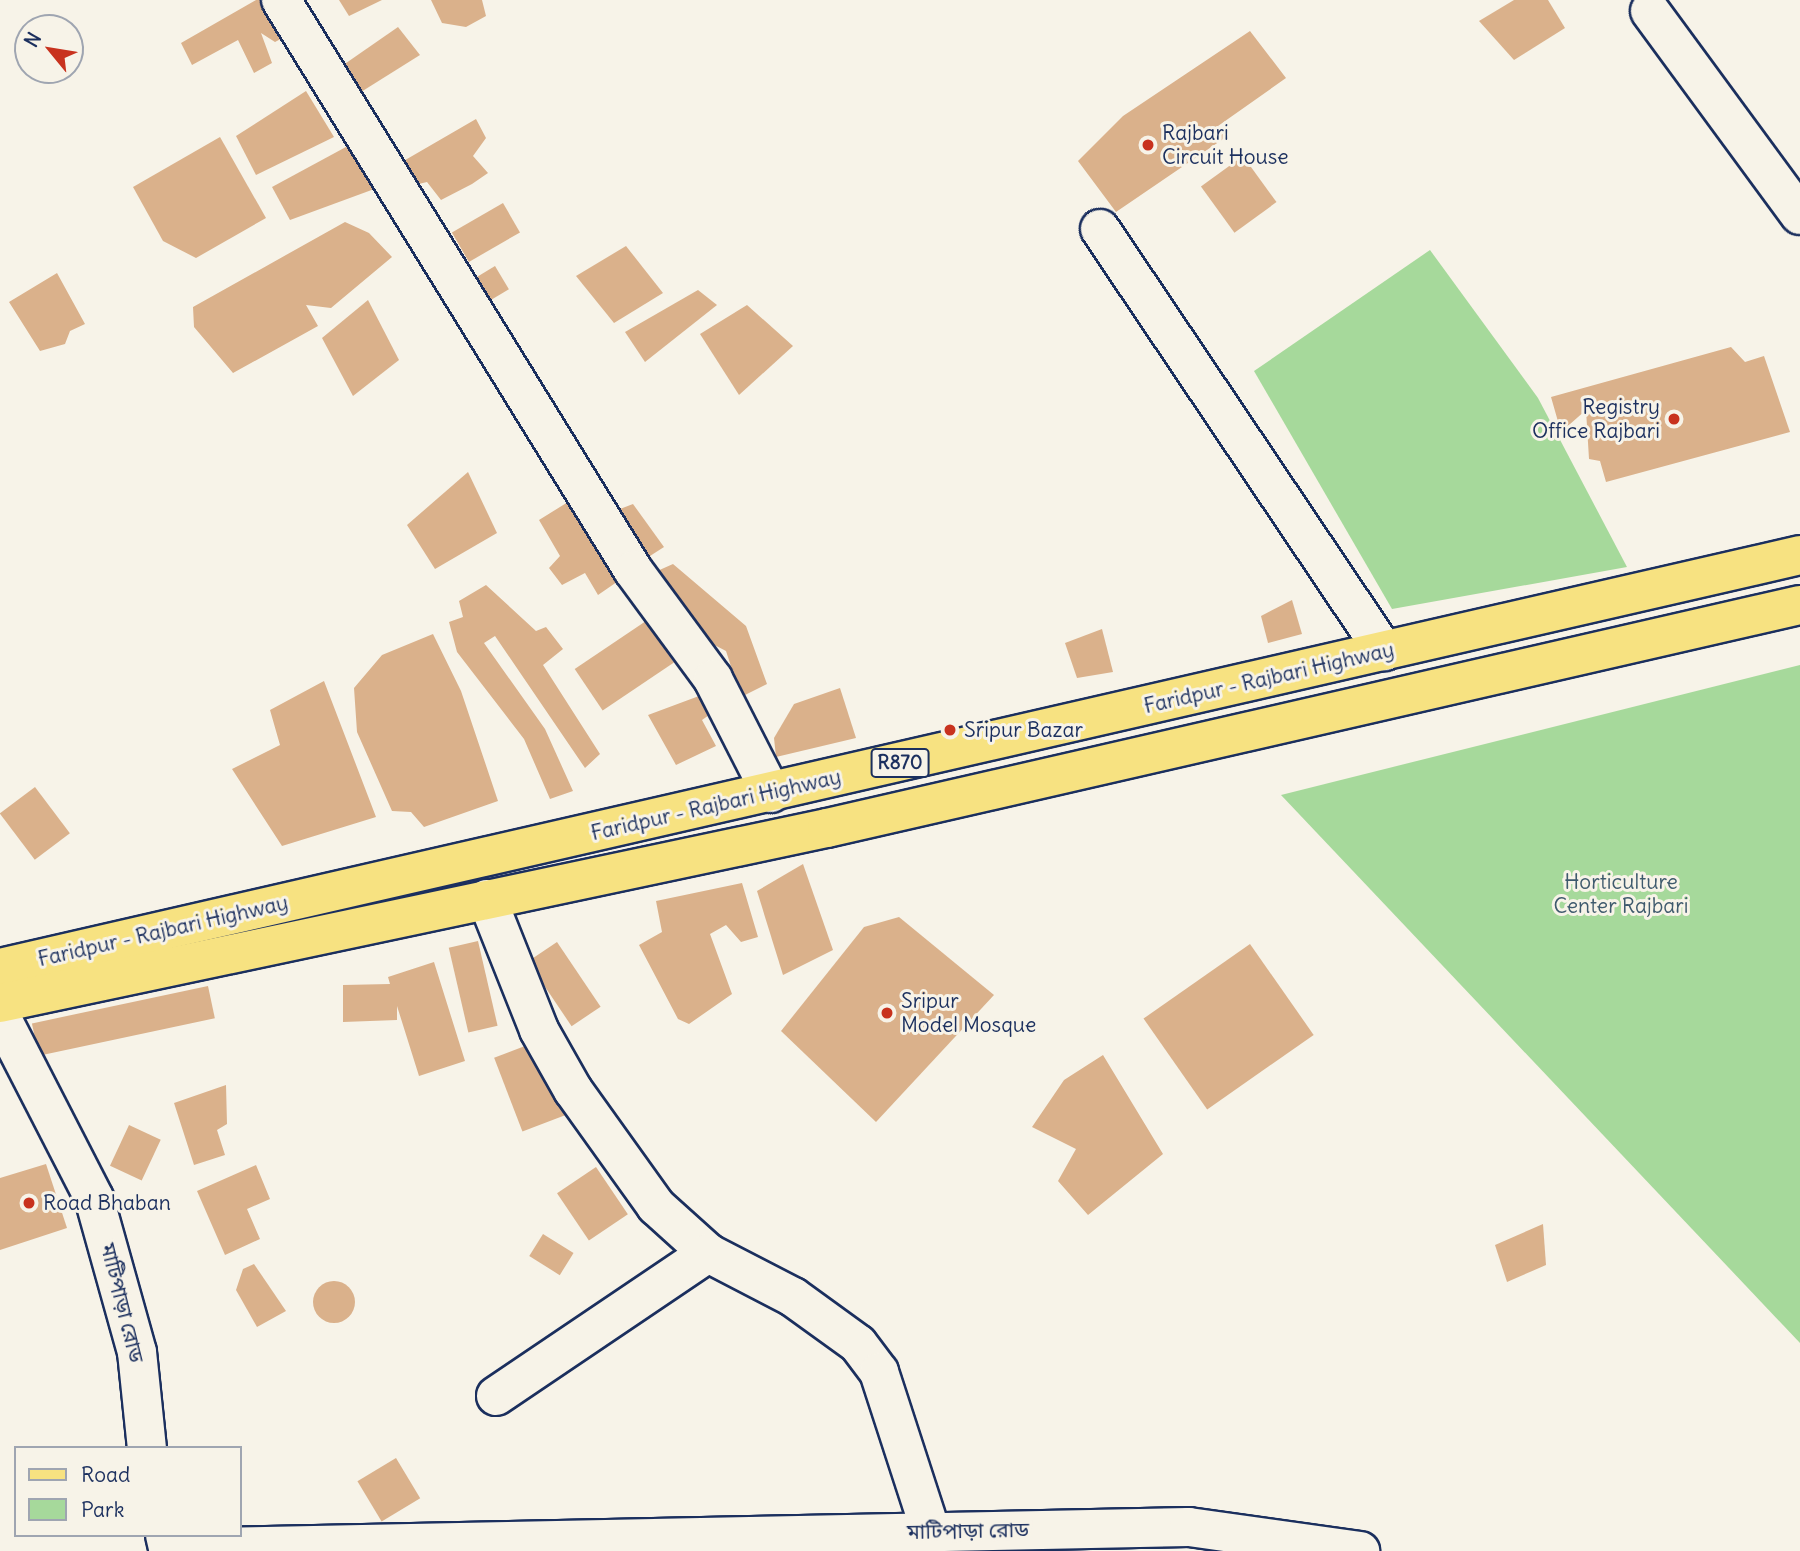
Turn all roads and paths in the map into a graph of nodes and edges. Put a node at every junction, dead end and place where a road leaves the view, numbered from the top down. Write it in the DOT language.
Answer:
graph roads {
  1 [pos="281,0"];
  2 [pos="1650,11"];
  3 [pos="1800,215"];
  4 [pos="1100,229"];
  5 [pos="1800,555"];
  6 [pos="1800,604"];
  7 [pos="1384,651"];
  8 [pos="771,793"];
  9 [pos="487,899"];
  10 [pos="0,968"];
  11 [pos="0,1003"];
  12 [pos="0,1015"];
  13 [pos="708,1253"];
  14 [pos="496,1396"];
  15 [pos="147,1446"];
  16 [pos="931,1532"];
  17 [pos="1187,1539"];
  18 [pos="161,1545"];
  19 [pos="1360,1551"];
  1 -- 8 [label="street"];
  2 -- 3 [label="street"];
  4 -- 7 [label="street"];
  5 -- 7 [label="main road, Faridpur - Rajbari Highway / R870"];
  6 -- 9 [label="main road, Faridpur - Rajbari Highway / R870"];
  7 -- 8 [label="main road, Faridpur - Rajbari Highway / R870"];
  8 -- 10 [label="main road, Faridpur - Rajbari Highway / R870"];
  9 -- 11 [label="main road, Faridpur - Rajbari Highway / R870"];
  9 -- 13 [label="street"];
  12 -- 15 [label="street, মাটিপাড়া রোড"];
  13 -- 14 [label="street"];
  13 -- 16 [label="street"];
  16 -- 17 [label="street, মাটিপাড়া রোড"];
  16 -- 18 [label="street, মাটিপাড়া রোড"];
  17 -- 19 [label="street, মাটিপাড়া রোড"];
}
